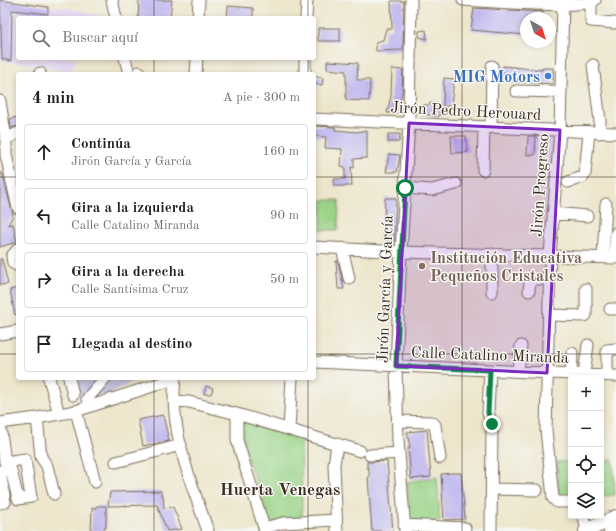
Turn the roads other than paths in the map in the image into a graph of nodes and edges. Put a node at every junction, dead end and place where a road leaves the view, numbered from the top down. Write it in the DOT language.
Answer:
graph roads {
  1 [pos="112,0"];
  2 [pos="199,0"];
  3 [pos="307,0"];
  4 [pos="411,0"];
  5 [pos="463,0"];
  6 [pos="528,1"];
  7 [pos="563,2"];
  8 [pos="593,2"];
  9 [pos="116,16"];
  10 [pos="198,16"];
  11 [pos="306,16"];
  12 [pos="614,23"];
  13 [pos="126,60"];
  14 [pos="197,60"];
  15 [pos="305,60"];
  16 [pos="593,65"];
  17 [pos="492,66"];
  18 [pos="135,72"];
  19 [pos="196,72"];
  20 [pos="305,72"];
  21 [pos="516,90"];
  22 [pos="561,92"];
  23 [pos="0,100"];
  24 [pos="316,119"];
  25 [pos="409,123"];
  26 [pos="488,127"];
  27 [pos="560,130"];
  28 [pos="16,132"];
  29 [pos="594,132"];
  30 [pos="4,133"];
  31 [pos="616,134"];
  32 [pos="16,139"];
  33 [pos="483,170"];
  34 [pos="568,182"];
  35 [pos="456,184"];
  36 [pos="405,188"];
  37 [pos="16,199"];
  38 [pos="606,204"];
  39 [pos="553,213"];
  40 [pos="587,216"];
  41 [pos="616,233"];
  42 [pos="316,247"];
  43 [pos="342,248"];
  44 [pos="16,251"];
  45 [pos="401,252"];
  46 [pos="492,254"];
  47 [pos="550,255"];
  48 [pos="611,257"];
  49 [pos="16,264"];
  50 [pos="349,278"];
  51 [pos="550,279"];
  52 [pos="586,290"];
  53 [pos="529,291"];
  54 [pos="492,292"];
  55 [pos="549,315"];
  56 [pos="16,331"];
  57 [pos="0,334"];
  58 [pos="521,346"];
  59 [pos="588,346"];
  60 [pos="616,349"];
  61 [pos="572,353"];
  62 [pos="316,362"];
  63 [pos="396,366"];
  64 [pos="490,370"];
  65 [pos="518,371"];
  66 [pos="547,373"];
  67 [pos="571,374"];
  68 [pos="584,374"];
  69 [pos="611,375"];
  70 [pos="50,380"];
  71 [pos="69,380"];
  72 [pos="103,380"];
  73 [pos="172,380"];
  74 [pos="175,380"];
  75 [pos="292,380"];
  76 [pos="73,395"];
  77 [pos="87,399"];
  78 [pos="174,401"];
  79 [pos="76,411"];
  80 [pos="59,414"];
  81 [pos="237,414"];
  82 [pos="37,418"];
  83 [pos="398,421"];
  84 [pos="0,423"];
  85 [pos="289,429"];
  86 [pos="337,444"];
  87 [pos="180,445"];
  88 [pos="399,454"];
  89 [pos="440,458"];
  90 [pos="9,462"];
  91 [pos="116,462"];
  92 [pos="0,471"];
  93 [pos="95,482"];
  94 [pos="492,489"];
  95 [pos="537,490"];
  96 [pos="54,494"];
  97 [pos="568,502"];
  98 [pos="2,503"];
  99 [pos="616,517"];
  100 [pos="337,525"];
  101 [pos="585,525"];
  102 [pos="405,528"];
  103 [pos="264,529"];
  104 [pos="436,529"];
  105 [pos="460,529"];
  106 [pos="616,529"];
  107 [pos="208,531"];
  108 [pos="491,531"];
  109 [pos="612,531"];
  1 -- 9 [label="street"];
  2 -- 10 [label="street"];
  3 -- 11 [label="street"];
  4 -- 25 [label="street, Jirón García y García"];
  5 -- 6 [label="street"];
  6 -- 7 [label="street"];
  7 -- 8 [label="street"];
  7 -- 22 [label="street, Jirón Progreso"];
  8 -- 12 [label="street"];
  13 -- 18 [label="street"];
  14 -- 19 [label="street"];
  15 -- 20 [label="street"];
  16 -- 29 [label="street"];
  17 -- 26 [label="street"];
  21 -- 22 [label="street"];
  22 -- 27 [label="street, Jirón Progreso"];
  23 -- 30 [label="street"];
  24 -- 25 [label="street, Jirón Pedro Herouard"];
  25 -- 26 [label="street, Jirón Pedro Herouard"];
  25 -- 36 [label="street, Jirón García y García"];
  26 -- 27 [label="street, Jirón Pedro Herouard"];
  26 -- 33 [label="street"];
  27 -- 29 [label="street, Jirón Pedro Herouard"];
  27 -- 39 [label="street, Jirón Progreso"];
  28 -- 30 [label="street"];
  29 -- 31 [label="street, Jirón Pedro Herouard"];
  29 -- 34 [label="street"];
  30 -- 32 [label="street"];
  30 -- 37 [label="street"];
  35 -- 36 [label="street"];
  36 -- 45 [label="street, Jirón García y García"];
  38 -- 48 [label="street"];
  39 -- 40 [label="street"];
  39 -- 47 [label="street, Jirón Progreso"];
  41 -- 48 [label="street"];
  42 -- 43 [label="street"];
  43 -- 45 [label="street"];
  43 -- 50 [label="street"];
  44 -- 49 [label="street"];
  45 -- 46 [label="street"];
  45 -- 63 [label="street, Jirón García y García"];
  46 -- 47 [label="street"];
  46 -- 54 [label="street"];
  47 -- 48 [label="street"];
  47 -- 51 [label="street, Jirón Progreso"];
  51 -- 53 [label="street"];
  51 -- 55 [label="street, Jirón Progreso"];
  52 -- 55 [label="street"];
  55 -- 66 [label="street, Jirón Progreso"];
  56 -- 57 [label="street"];
  58 -- 65 [label="street"];
  59 -- 68 [label="street"];
  60 -- 69 [label="street"];
  61 -- 67 [label="street"];
  62 -- 63 [label="street, Calle Catalino Miranda"];
  63 -- 64 [label="street, Calle Catalino Miranda"];
  63 -- 83 [label="street, Jirón García y García"];
  64 -- 65 [label="street, Calle Catalino Miranda"];
  64 -- 94 [label="street"];
  65 -- 66 [label="street, Calle Catalino Miranda"];
  66 -- 67 [label="street, Calle Catalino Miranda"];
  66 -- 97 [label="street, Jirón Progreso"];
  67 -- 68 [label="street, Calle Catalino Miranda"];
  68 -- 69 [label="street, Calle Catalino Miranda"];
  70 -- 80 [label="street"];
  71 -- 76 [label="street"];
  72 -- 77 [label="street"];
  73 -- 79 [label="street"];
  74 -- 78 [label="street"];
  75 -- 85 [label="street"];
  78 -- 81 [label="street"];
  78 -- 87 [label="street"];
  79 -- 80 [label="street"];
  79 -- 93 [label="street"];
  80 -- 82 [label="street"];
  81 -- 85 [label="street"];
  81 -- 103 [label="street"];
  82 -- 84 [label="street"];
  82 -- 96 [label="street"];
  83 -- 88 [label="street, Jirón García y García"];
  83 -- 89 [label="street"];
  84 -- 90 [label="street"];
  85 -- 86 [label="street"];
  86 -- 88 [label="street"];
  86 -- 100 [label="street"];
  87 -- 91 [label="street"];
  87 -- 107 [label="street"];
  88 -- 102 [label="street, Jirón García y García"];
  92 -- 98 [label="street"];
  94 -- 95 [label="street"];
  94 -- 108 [label="street"];
  99 -- 101 [label="main road"];
  100 -- 103 [label="street"];
  102 -- 104 [label="street"];
  104 -- 105 [label="street"];
  106 -- 109 [label="highway"];
}
